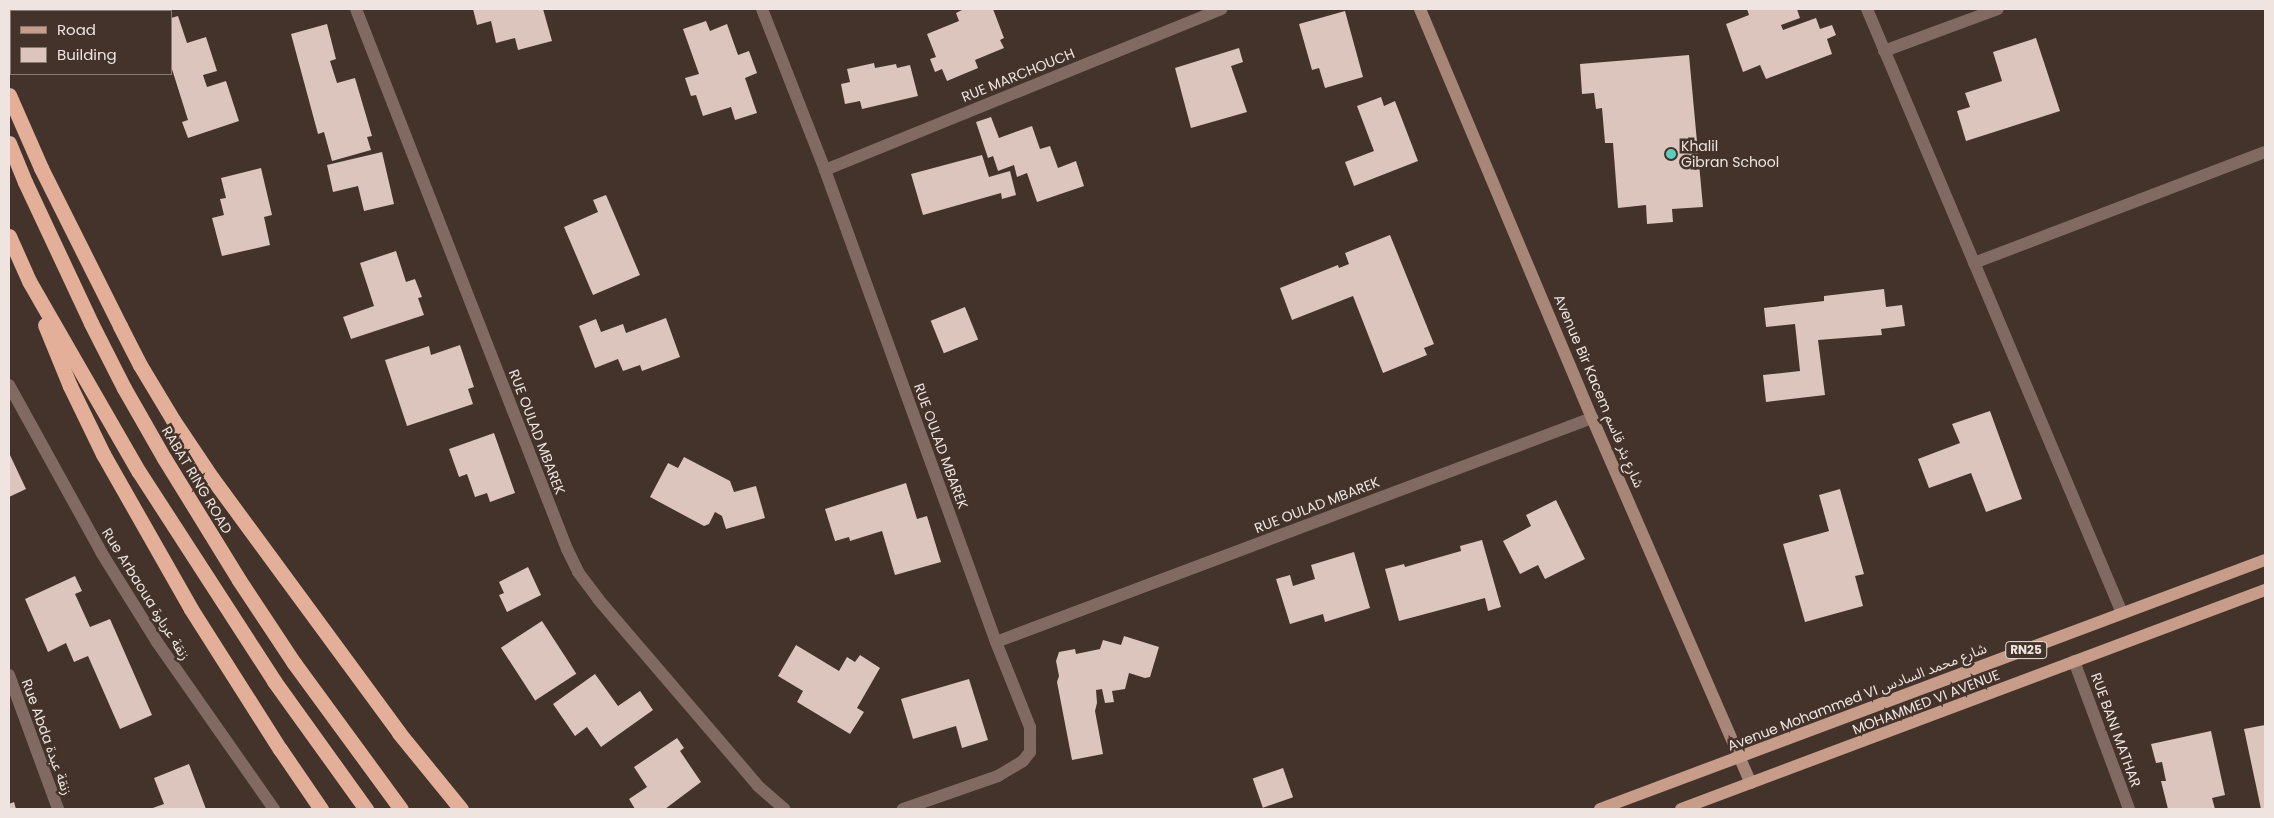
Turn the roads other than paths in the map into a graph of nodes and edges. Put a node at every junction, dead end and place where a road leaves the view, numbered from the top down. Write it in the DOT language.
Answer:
graph roads {
  1 [pos="356,9"];
  2 [pos="762,9"];
  3 [pos="1222,9"];
  4 [pos="1420,9"];
  5 [pos="1867,9"];
  6 [pos="1998,9"];
  7 [pos="1884,51"];
  8 [pos="9,95"];
  9 [pos="9,143"];
  10 [pos="2265,152"];
  11 [pos="825,170"];
  12 [pos="9,236"];
  13 [pos="1974,263"];
  14 [pos="29,281"];
  15 [pos="9,385"];
  16 [pos="1592,418"];
  17 [pos="2265,560"];
  18 [pos="2265,590"];
  19 [pos="2122,613"];
  20 [pos="996,642"];
  21 [pos="2074,662"];
  22 [pos="9,675"];
  23 [pos="1740,757"];
  24 [pos="1751,783"];
  25 [pos="58,809"];
  26 [pos="274,809"];
  27 [pos="321,809"];
  28 [pos="366,809"];
  29 [pos="401,809"];
  30 [pos="461,809"];
  31 [pos="784,809"];
  32 [pos="903,809"];
  33 [pos="1600,809"];
  34 [pos="1681,809"];
  35 [pos="2130,809"];
  1 -- 31 [label="street, RUE OULAD MBAREK"];
  2 -- 11 [label="street, RUE OULAD MBAREK"];
  3 -- 11 [label="street, RUE MARCHOUCH"];
  4 -- 16 [label="street, Avenue Bir Kacem شارع بئر قاسم"];
  5 -- 7 [label="street"];
  6 -- 7 [label="street"];
  7 -- 13 [label="street"];
  8 -- 30 [label="highway"];
  9 -- 29 [label="highway, RABAT RING ROAD"];
  10 -- 13 [label="street"];
  11 -- 20 [label="street, RUE OULAD MBAREK"];
  12 -- 14 [label="highway"];
  13 -- 19 [label="street"];
  14 -- 27 [label="highway"];
  14 -- 28 [label="highway"];
  15 -- 26 [label="street, Rue Arbaoua زنقة عرباوة"];
  16 -- 20 [label="street, RUE OULAD MBAREK"];
  16 -- 23 [label="street, Avenue Bir Kacem شارع بئر قاسم"];
  17 -- 19 [label="main road, Avenue Mohammed VI شارع محمد السادس / RN25"];
  18 -- 21 [label="main road, MOHAMMED VI AVENUE / RN25"];
  19 -- 23 [label="main road, Avenue Mohammed VI شارع محمد السادس / RN25"];
  20 -- 32 [label="street, RUE OULAD MBAREK"];
  21 -- 24 [label="main road, MOHAMMED VI AVENUE / RN25"];
  21 -- 35 [label="street, RUE BANI MATHAR"];
  22 -- 25 [label="street, Rue Abda زنقة عبدة"];
  23 -- 24 [label="street, Avenue Bir Kacem شارع بئر قاسم"];
  23 -- 33 [label="main road, Avenue Mohammed VI شارع محمد السادس / RN25"];
  24 -- 34 [label="main road, MOHAMMED VI AVENUE / RN25"];
}
